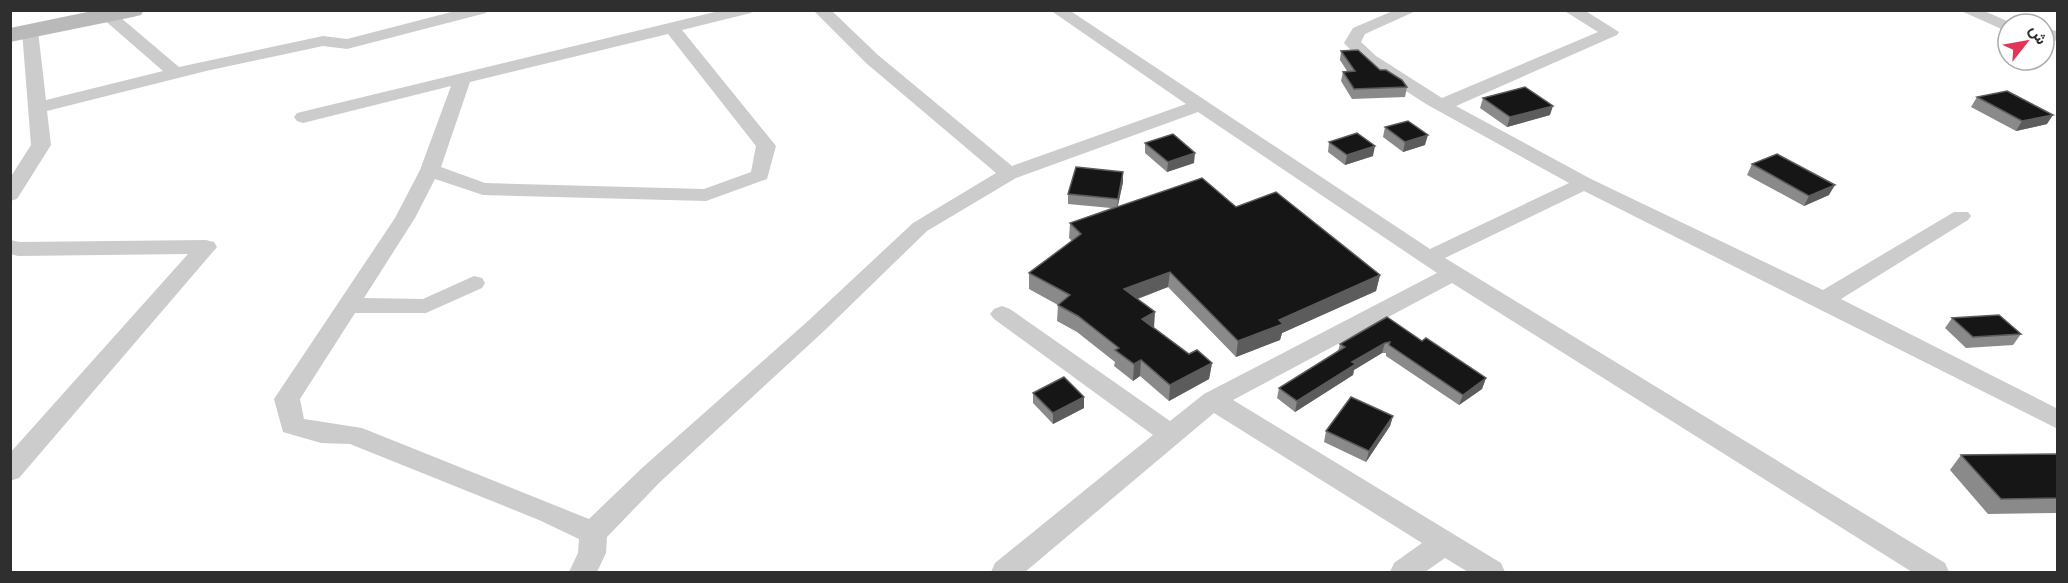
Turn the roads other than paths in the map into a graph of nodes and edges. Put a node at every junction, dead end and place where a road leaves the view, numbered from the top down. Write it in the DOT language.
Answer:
graph roads {
  1 [pos="133,10"];
  2 [pos="480,10"];
  3 [pos="745,10"];
  4 [pos="821,10"];
  5 [pos="1058,10"];
  6 [pos="1410,10"];
  7 [pos="1571,10"];
  8 [pos="1967,10"];
  9 [pos="108,15"];
  10 [pos="1996,22"];
  11 [pos="674,29"];
  12 [pos="20,33"];
  13 [pos="175,73"];
  14 [pos="462,80"];
  15 [pos="1200,105"];
  16 [pos="1442,105"];
  17 [pos="37,108"];
  18 [pos="303,117"];
  19 [pos="430,170"];
  20 [pos="1008,174"];
  21 [pos="1584,183"];
  22 [pos="10,195"];
  23 [pos="1961,216"];
  24 [pos="10,246"];
  25 [pos="1428,258"];
  26 [pos="1453,274"];
  27 [pos="474,283"];
  28 [pos="1824,300"];
  29 [pos="350,305"];
  30 [pos="1002,314"];
  31 [pos="1213,400"];
  32 [pos="2058,420"];
  33 [pos="1171,435"];
  34 [pos="10,471"];
  35 [pos="593,533"];
  36 [pos="1444,543"];
  37 [pos="583,573"];
  38 [pos="1005,573"];
  39 [pos="1404,573"];
  40 [pos="1491,573"];
  41 [pos="1935,573"];
  1 -- 9 [label="main road"];
  2 -- 13 [label="street"];
  3 -- 11 [label="street"];
  4 -- 20 [label="street"];
  5 -- 15 [label="street"];
  6 -- 16 [label="street"];
  7 -- 16 [label="street"];
  8 -- 10 [label="street"];
  9 -- 12 [label="main road"];
  9 -- 13 [label="street"];
  11 -- 14 [label="street"];
  11 -- 19 [label="street"];
  12 -- 17 [label="street"];
  13 -- 17 [label="street"];
  14 -- 18 [label="street"];
  14 -- 19 [label="street"];
  15 -- 20 [label="street"];
  15 -- 25 [label="street"];
  16 -- 21 [label="street"];
  17 -- 22 [label="street"];
  19 -- 29 [label="street"];
  20 -- 35 [label="street"];
  21 -- 25 [label="street"];
  21 -- 28 [label="street"];
  23 -- 28 [label="street"];
  24 -- 34 [label="street"];
  25 -- 26 [label="street"];
  26 -- 31 [label="street"];
  26 -- 41 [label="street"];
  27 -- 29 [label="street"];
  28 -- 32 [label="street"];
  29 -- 35 [label="street"];
  30 -- 33 [label="street"];
  31 -- 33 [label="street"];
  31 -- 36 [label="street"];
  33 -- 38 [label="street"];
  35 -- 37 [label="street"];
  36 -- 39 [label="street"];
  36 -- 40 [label="street"];
}
